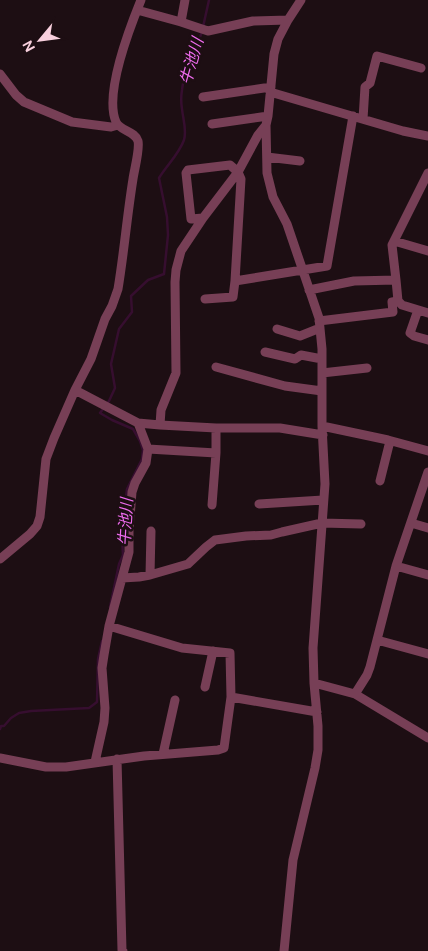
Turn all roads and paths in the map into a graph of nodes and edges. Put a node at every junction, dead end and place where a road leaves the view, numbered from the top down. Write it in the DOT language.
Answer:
graph roads {
  1 [pos="141,0"];
  2 [pos="186,0"];
  3 [pos="301,0"];
  4 [pos="137,10"];
  5 [pos="288,20"];
  6 [pos="181,22"];
  7 [pos="420,68"];
  8 [pos="0,74"];
  9 [pos="271,90"];
  10 [pos="203,97"];
  11 [pos="353,116"];
  12 [pos="363,119"];
  13 [pos="267,121"];
  14 [pos="212,124"];
  15 [pos="118,125"];
  16 [pos="428,136"];
  17 [pos="267,157"];
  18 [pos="300,161"];
  19 [pos="238,172"];
  20 [pos="428,174"];
  21 [pos="203,218"];
  22 [pos="394,241"];
  23 [pos="428,251"];
  24 [pos="302,270"];
  25 [pos="396,280"];
  26 [pos="235,281"];
  27 [pos="309,290"];
  28 [pos="205,299"];
  29 [pos="398,301"];
  30 [pos="418,310"];
  31 [pos="428,313"];
  32 [pos="320,324"];
  33 [pos="277,329"];
  34 [pos="428,340"];
  35 [pos="265,352"];
  36 [pos="322,359"];
  37 [pos="216,367"];
  38 [pos="367,368"];
  39 [pos="322,372"];
  40 [pos="76,390"];
  41 [pos="322,390"];
  42 [pos="138,423"];
  43 [pos="160,426"];
  44 [pos="216,428"];
  45 [pos="322,430"];
  46 [pos="390,441"];
  47 [pos="148,449"];
  48 [pos="428,451"];
  49 [pos="216,453"];
  50 [pos="428,472"];
  51 [pos="380,481"];
  52 [pos="323,500"];
  53 [pos="212,504"];
  54 [pos="259,504"];
  55 [pos="322,523"];
  56 [pos="411,523"];
  57 [pos="361,524"];
  58 [pos="428,528"];
  59 [pos="151,531"];
  60 [pos="0,559"];
  61 [pos="396,566"];
  62 [pos="150,575"];
  63 [pos="428,575"];
  64 [pos="122,578"];
  65 [pos="109,626"];
  66 [pos="377,640"];
  67 [pos="213,651"];
  68 [pos="428,654"];
  69 [pos="314,683"];
  70 [pos="206,687"];
  71 [pos="355,694"];
  72 [pos="231,697"];
  73 [pos="175,700"];
  74 [pos="317,712"];
  75 [pos="428,738"];
  76 [pos="163,754"];
  77 [pos="0,758"];
  78 [pos="117,759"];
  79 [pos="95,762"];
  80 [pos="123,951"];
  81 [pos="284,951"];
  1 -- 4 [label="street"];
  2 -- 6 [label="street"];
  3 -- 5 [label="street"];
  4 -- 6 [label="street"];
  4 -- 15 [label="street"];
  5 -- 6 [label="street"];
  5 -- 9 [label="street"];
  7 -- 12 [label="street"];
  8 -- 15 [label="street"];
  9 -- 10 [label="street"];
  9 -- 11 [label="street"];
  9 -- 13 [label="street"];
  11 -- 12 [label="street"];
  11 -- 24 [label="street"];
  12 -- 16 [label="street"];
  13 -- 14 [label="street"];
  13 -- 17 [label="street"];
  13 -- 19 [label="street"];
  15 -- 40 [label="street"];
  17 -- 18 [label="street"];
  17 -- 24 [label="street"];
  19 -- 21 [label="street"];
  19 -- 21 [label="street"];
  19 -- 26 [label="street"];
  20 -- 22 [label="street"];
  21 -- 43 [label="street"];
  22 -- 23 [label="street"];
  22 -- 25 [label="street"];
  24 -- 26 [label="street"];
  24 -- 27 [label="street"];
  25 -- 27 [label="street"];
  25 -- 29 [label="street"];
  26 -- 28 [label="street"];
  27 -- 32 [label="street"];
  29 -- 30 [label="street"];
  29 -- 32 [label="street"];
  30 -- 31 [label="street"];
  30 -- 34 [label="street"];
  32 -- 33 [label="street"];
  32 -- 36 [label="street"];
  35 -- 36 [label="street"];
  36 -- 39 [label="street"];
  37 -- 41 [label="street"];
  38 -- 39 [label="street"];
  39 -- 41 [label="street"];
  40 -- 42 [label="street"];
  40 -- 60 [label="street"];
  41 -- 45 [label="street"];
  42 -- 43 [label="street"];
  42 -- 47 [label="street"];
  43 -- 44 [label="street"];
  44 -- 45 [label="street"];
  44 -- 49 [label="street"];
  45 -- 46 [label="street"];
  45 -- 52 [label="street"];
  46 -- 48 [label="street"];
  46 -- 51 [label="street"];
  47 -- 49 [label="street"];
  47 -- 64 [label="street"];
  49 -- 53 [label="street"];
  50 -- 56 [label="street"];
  52 -- 54 [label="street"];
  52 -- 55 [label="street"];
  55 -- 57 [label="street"];
  55 -- 62 [label="street"];
  55 -- 69 [label="street"];
  56 -- 58 [label="street"];
  56 -- 61 [label="street"];
  59 -- 62 [label="street"];
  61 -- 63 [label="street"];
  61 -- 66 [label="street"];
  62 -- 64 [label="street"];
  64 -- 65 [label="street"];
  65 -- 67 [label="street"];
  65 -- 79 [label="street"];
  66 -- 68 [label="street"];
  66 -- 71 [label="street"];
  67 -- 70 [label="street"];
  67 -- 72 [label="street"];
  69 -- 71 [label="street"];
  69 -- 74 [label="street"];
  71 -- 75 [label="street"];
  72 -- 74 [label="street"];
  72 -- 76 [label="street"];
  73 -- 76 [label="street"];
  74 -- 81 [label="street"];
  76 -- 78 [label="street"];
  77 -- 79 [label="street"];
  78 -- 79 [label="street"];
  78 -- 80 [label="street"];
}
